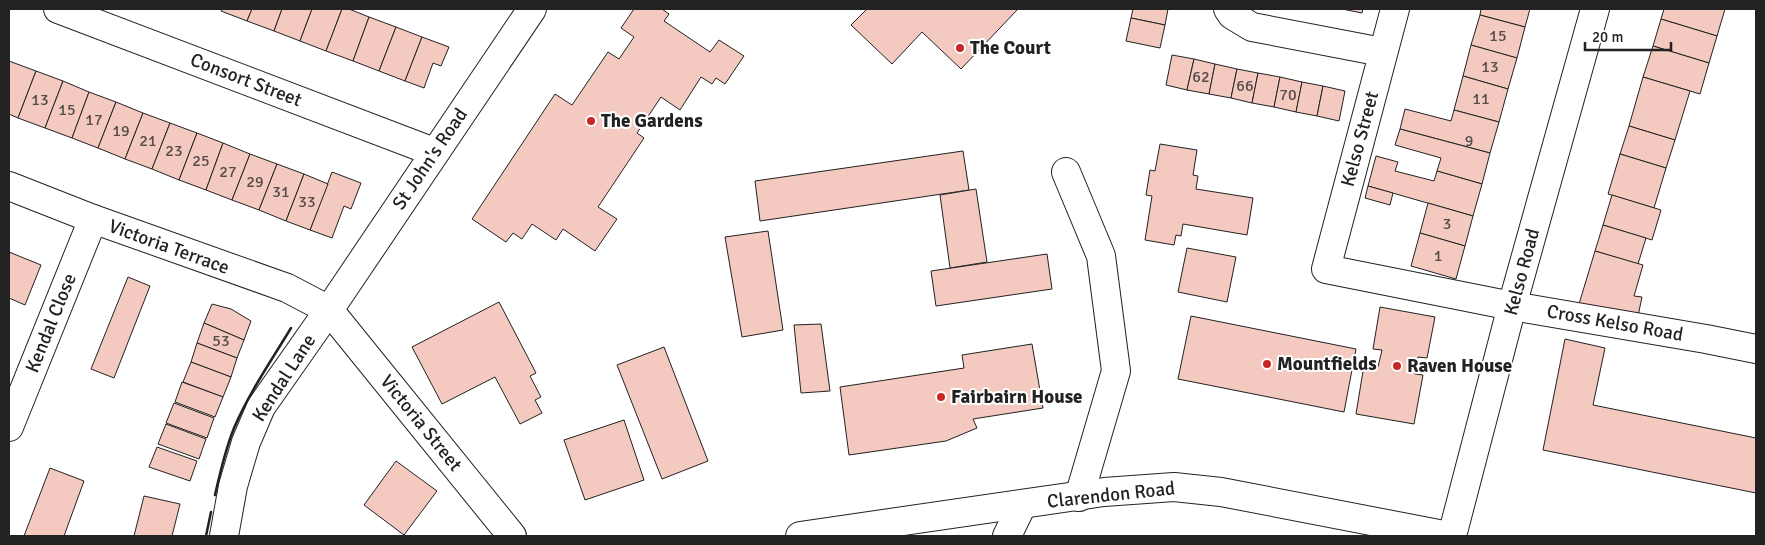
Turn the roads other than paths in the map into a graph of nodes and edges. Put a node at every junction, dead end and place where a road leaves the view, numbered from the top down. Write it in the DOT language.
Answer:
graph roads {
  1 [pos="58,9"];
  2 [pos="532,9"];
  3 [pos="1228,9"];
  4 [pos="1395,9"];
  5 [pos="1595,9"];
  6 [pos="1382,52"];
  7 [pos="434,152"];
  8 [pos="1066,172"];
  9 [pos="9,186"];
  10 [pos="93,219"];
  11 [pos="1326,269"];
  12 [pos="1512,306"];
  13 [pos="329,310"];
  14 [pos="1756,349"];
  15 [pos="15,395"];
  16 [pos="9,427"];
  17 [pos="1079,496"];
  18 [pos="1022,505"];
  19 [pos="224,536"];
  20 [pos="512,536"];
  21 [pos="800,536"];
  22 [pos="1006,536"];
  23 [pos="1450,536"];
  1 -- 7 [label="street, Consort Street"];
  2 -- 7 [label="street, St John's Road"];
  3 -- 6 [label="street"];
  4 -- 6 [label="street, Kelso Street"];
  5 -- 12 [label="street, Kelso Road"];
  6 -- 11 [label="street, Kelso Street"];
  7 -- 13 [label="street, St John's Road"];
  8 -- 17 [label="street"];
  9 -- 10 [label="street, Victoria Terrace"];
  10 -- 13 [label="street, Victoria Terrace"];
  10 -- 15 [label="street, Kendal Close"];
  11 -- 12 [label="street, Cross Kelso Road"];
  12 -- 14 [label="street, Cross Kelso Road"];
  12 -- 23 [label="street, Kelso Road"];
  13 -- 19 [label="street, Kendal Lane"];
  13 -- 20 [label="street, Victoria Street"];
  15 -- 16 [label="street, Kendal Close"];
  17 -- 18 [label="street, Clarendon Road"];
  17 -- 23 [label="street, Clarendon Road"];
  18 -- 21 [label="street, Clarendon Road"];
  18 -- 22 [label="street"];
}
